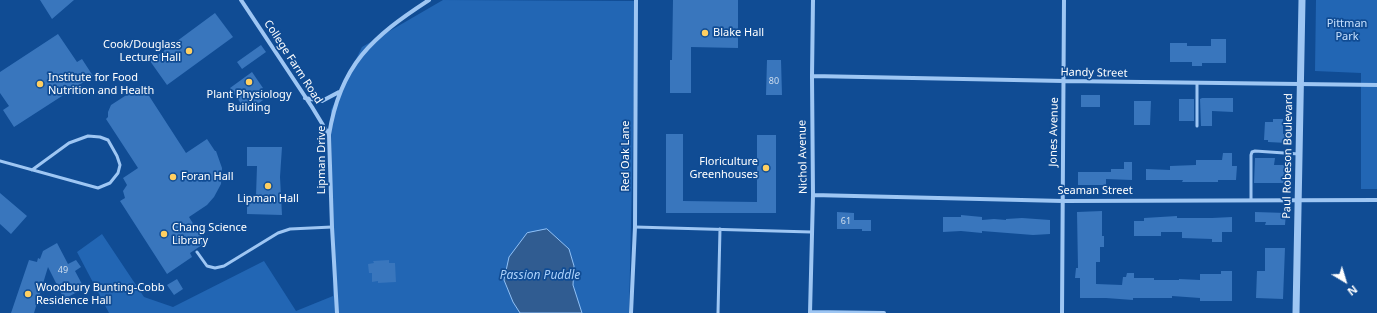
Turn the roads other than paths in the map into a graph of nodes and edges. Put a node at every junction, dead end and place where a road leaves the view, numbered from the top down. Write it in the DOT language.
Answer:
graph roads {
  1 [pos="241,0"];
  2 [pos="429,0"];
  3 [pos="636,0"];
  4 [pos="813,0"];
  5 [pos="1064,0"];
  6 [pos="1302,0"];
  7 [pos="812,76"];
  8 [pos="1064,81"];
  9 [pos="1197,83"];
  10 [pos="1301,84"];
  11 [pos="1377,85"];
  12 [pos="339,92"];
  13 [pos="305,98"];
  14 [pos="1197,126"];
  15 [pos="329,135"];
  16 [pos="1299,154"];
  17 [pos="0,161"];
  18 [pos="32,170"];
  19 [pos="813,194"];
  20 [pos="1251,199"];
  21 [pos="1297,199"];
  22 [pos="1062,200"];
  23 [pos="1377,200"];
  24 [pos="332,227"];
  25 [pos="634,227"];
  26 [pos="720,229"];
  27 [pos="812,232"];
  28 [pos="197,252"];
  29 [pos="337,313"];
  30 [pos="631,313"];
  31 [pos="718,313"];
  32 [pos="810,313"];
  33 [pos="884,313"];
  34 [pos="1062,313"];
  35 [pos="1296,313"];
  1 -- 13 [label="street, College Farm Road"];
  2 -- 12 [label="street, Lipman Drive"];
  3 -- 25 [label="street, Red Oak Lane"];
  4 -- 7 [label="street, Nichol Avenue"];
  5 -- 8 [label="street, Jones Avenue"];
  6 -- 10 [label="street, Paul Robeson Boulevard"];
  7 -- 8 [label="street, Handy Street"];
  7 -- 19 [label="street, Nichol Avenue"];
  8 -- 9 [label="street, Handy Street"];
  8 -- 22 [label="street, Jones Avenue"];
  9 -- 10 [label="street, Handy Street"];
  9 -- 14 [label="lane"];
  10 -- 11 [label="street, Handy Street"];
  10 -- 16 [label="street, Paul Robeson Boulevard"];
  12 -- 13 [label="street"];
  12 -- 15 [label="street, Lipman Drive"];
  13 -- 15 [label="street, College Farm Road"];
  15 -- 24 [label="street, Lipman Drive"];
  16 -- 20 [label="lane"];
  16 -- 21 [label="street, Paul Robeson Boulevard"];
  17 -- 18 [label="lane"];
  18 -- 18 [label="lane"];
  19 -- 22 [label="street, Seaman Street"];
  19 -- 27 [label="street, Nichol Avenue"];
  20 -- 21 [label="street, Seaman Street"];
  20 -- 22 [label="street, Seaman Street"];
  21 -- 23 [label="street, Seaman Street"];
  21 -- 35 [label="street, Paul Robeson Boulevard"];
  22 -- 34 [label="street, Jones Avenue"];
  24 -- 28 [label="lane"];
  24 -- 29 [label="street, Lipman Drive"];
  25 -- 26 [label="lane"];
  25 -- 30 [label="street, Red Oak Lane"];
  26 -- 27 [label="lane"];
  26 -- 31 [label="lane"];
  27 -- 32 [label="street, Nichol Avenue"];
  32 -- 33 [label="street"];
}
